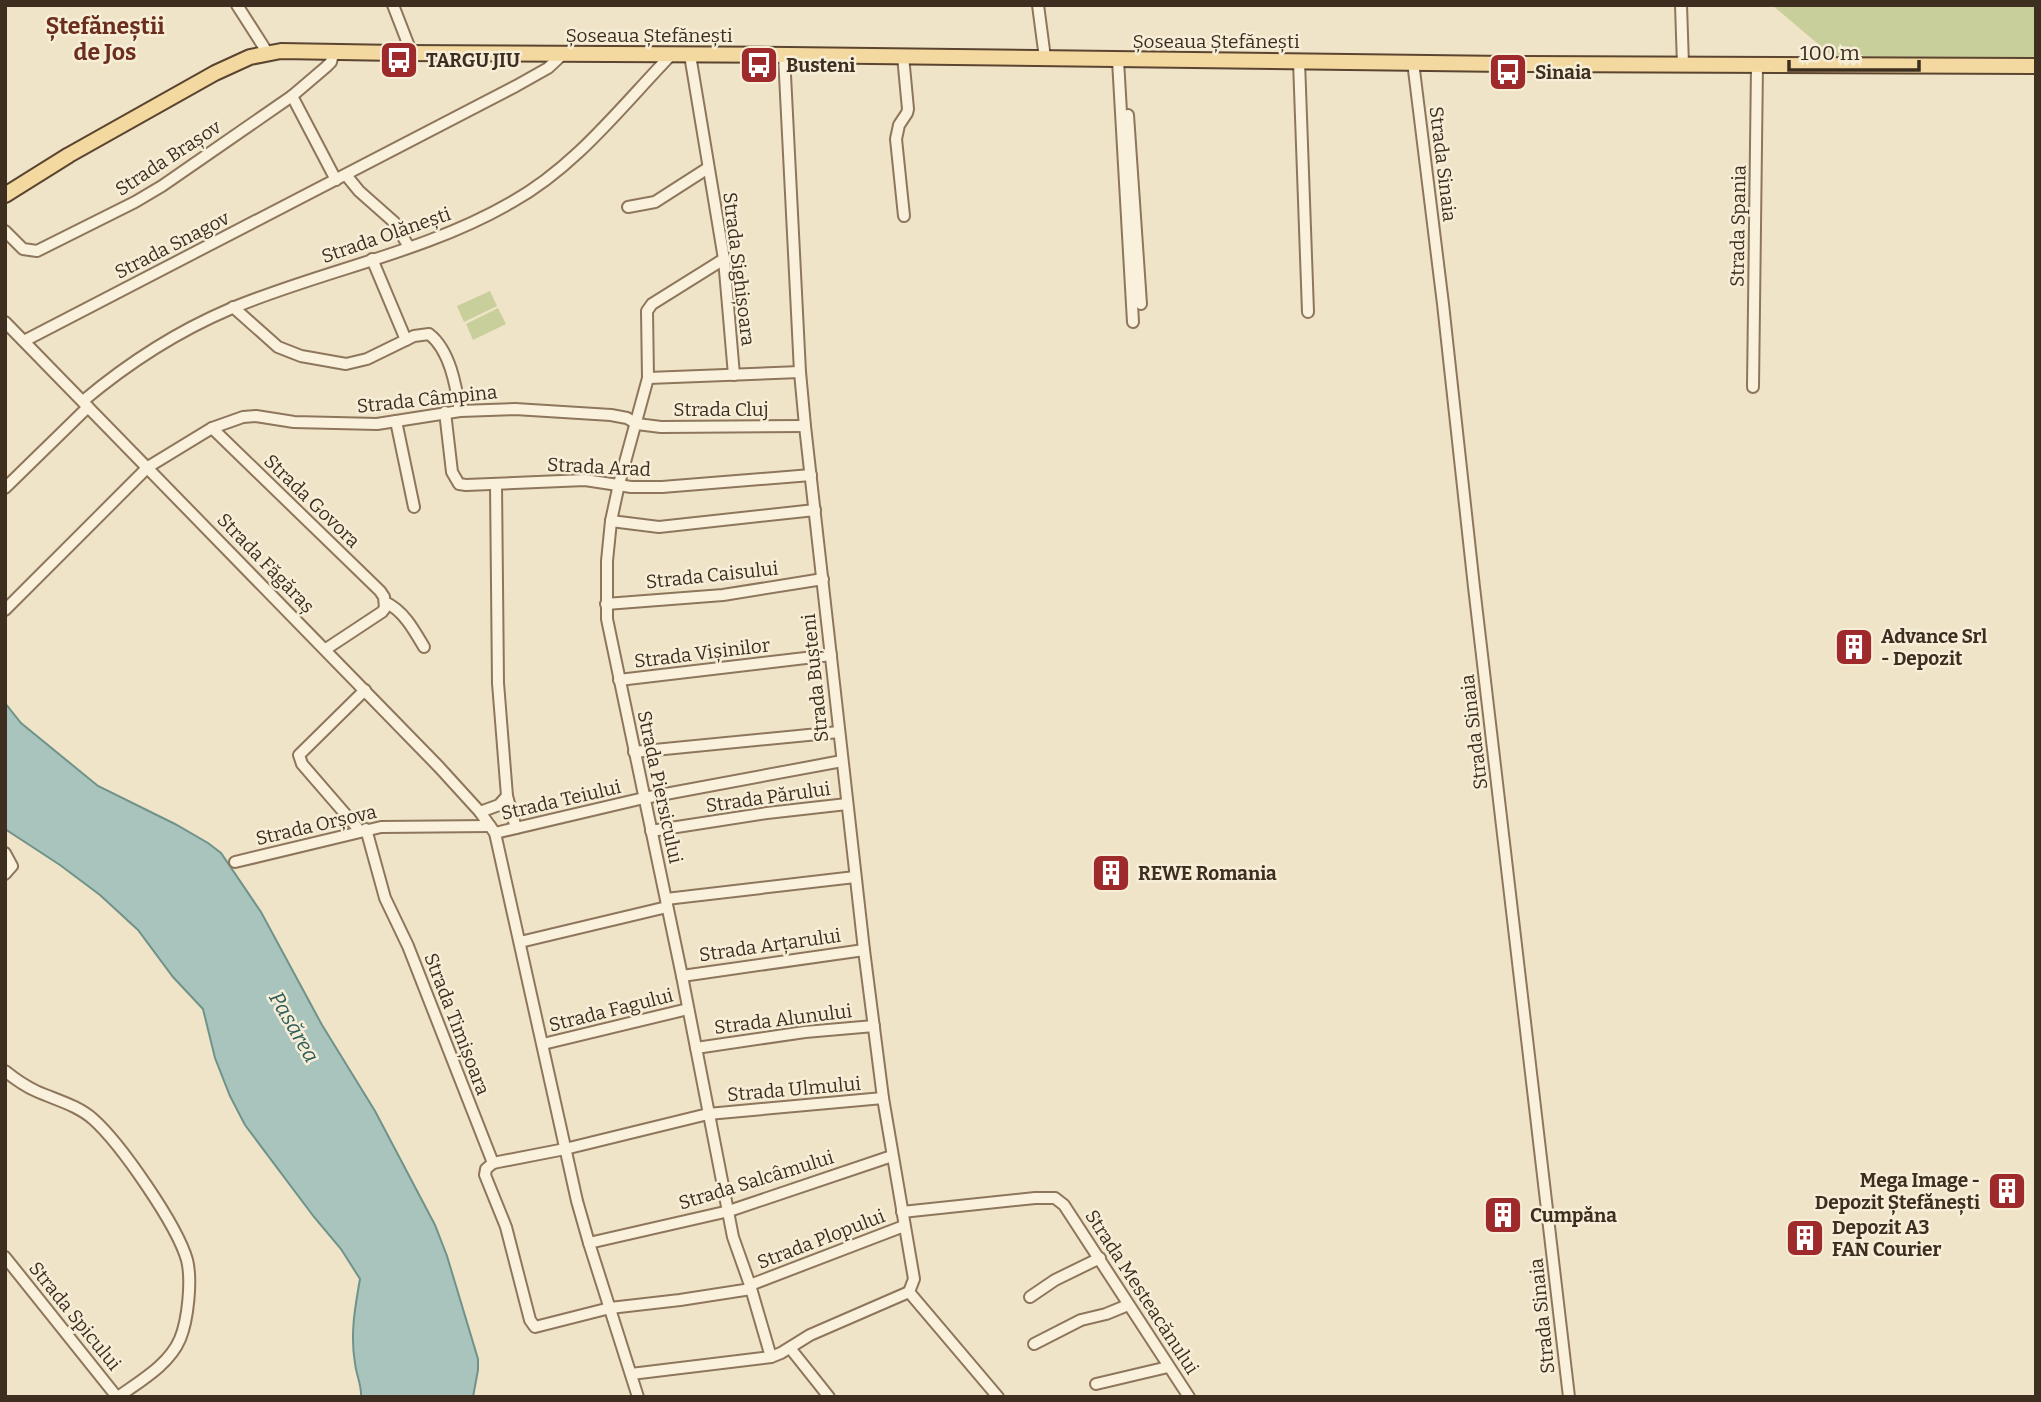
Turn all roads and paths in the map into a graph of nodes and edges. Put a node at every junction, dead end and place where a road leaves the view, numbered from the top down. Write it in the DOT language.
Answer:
graph roads {
  1 [pos="237,5"];
  2 [pos="393,5"];
  3 [pos="1038,5"];
  4 [pos="1681,5"];
  5 [pos="334,51"];
  6 [pos="267,52"];
  7 [pos="412,54"];
  8 [pos="563,54"];
  9 [pos="690,55"];
  10 [pos="784,55"];
  11 [pos="670,56"];
  12 [pos="903,56"];
  13 [pos="1045,58"];
  14 [pos="1122,60"];
  15 [pos="1299,61"];
  16 [pos="1413,62"];
  17 [pos="1683,65"];
  18 [pos="1757,65"];
  19 [pos="2036,66"];
  20 [pos="292,96"];
  21 [pos="708,168"];
  22 [pos="341,177"];
  23 [pos="5,195"];
  24 [pos="628,207"];
  25 [pos="904,216"];
  26 [pos="5,231"];
  27 [pos="409,247"];
  28 [pos="372,259"];
  29 [pos="724,259"];
  30 [pos="1141,304"];
  31 [pos="233,307"];
  32 [pos="1308,312"];
  33 [pos="5,322"];
  34 [pos="1133,322"];
  35 [pos="406,340"];
  36 [pos="24,341"];
  37 [pos="800,372"];
  38 [pos="734,375"];
  39 [pos="648,378"];
  40 [pos="1753,387"];
  41 [pos="85,404"];
  42 [pos="460,411"];
  43 [pos="445,412"];
  44 [pos="396,421"];
  45 [pos="636,424"];
  46 [pos="805,426"];
  47 [pos="212,428"];
  48 [pos="148,467"];
  49 [pos="811,475"];
  50 [pos="496,484"];
  51 [pos="619,484"];
  52 [pos="5,488"];
  53 [pos="414,507"];
  54 [pos="815,510"];
  55 [pos="611,521"];
  56 [pos="822,579"];
  57 [pos="385,602"];
  58 [pos="606,604"];
  59 [pos="5,610"];
  60 [pos="424,647"];
  61 [pos="326,649"];
  62 [pos="831,655"];
  63 [pos="619,680"];
  64 [pos="365,690"];
  65 [pos="839,732"];
  66 [pos="634,752"];
  67 [pos="842,761"];
  68 [pos="508,796"];
  69 [pos="645,798"];
  70 [pos="848,804"];
  71 [pos="480,812"];
  72 [pos="516,828"];
  73 [pos="363,830"];
  74 [pos="493,830"];
  75 [pos="651,831"];
  76 [pos="5,853"];
  77 [pos="235,862"];
  78 [pos="5,874"];
  79 [pos="855,877"];
  80 [pos="667,903"];
  81 [pos="520,942"];
  82 [pos="863,950"];
  83 [pos="682,976"];
  84 [pos="688,1009"];
  85 [pos="874,1026"];
  86 [pos="543,1045"];
  87 [pos="696,1048"];
  88 [pos="5,1071"];
  89 [pos="883,1098"];
  90 [pos="708,1114"];
  91 [pos="565,1149"];
  92 [pos="892,1156"];
  93 [pos="493,1163"];
  94 [pos="729,1211"];
  95 [pos="902,1212"];
  96 [pos="904,1227"];
  97 [pos="589,1243"];
  98 [pos="5,1257"];
  99 [pos="1100,1258"];
  100 [pos="751,1287"];
  101 [pos="909,1292"];
  102 [pos="1030,1297"];
  103 [pos="1128,1305"];
  104 [pos="610,1308"];
  105 [pos="1034,1344"];
  106 [pos="790,1348"];
  107 [pos="771,1357"];
  108 [pos="1168,1367"];
  109 [pos="631,1374"];
  110 [pos="1096,1384"];
  111 [pos="118,1397"];
  112 [pos="638,1397"];
  113 [pos="829,1397"];
  114 [pos="998,1397"];
  115 [pos="1189,1397"];
  116 [pos="1569,1397"];
  1 -- 6 [label="street"];
  2 -- 7 [label="street"];
  3 -- 13 [label="street"];
  4 -- 17 [label="street"];
  5 -- 6 [label="main road, Șoseaua Ștefănești"];
  5 -- 7 [label="main road, Șoseaua Ștefănești"];
  5 -- 20 [label="street, Strada Brașov"];
  6 -- 23 [label="main road, Șoseaua Ștefănești"];
  7 -- 8 [label="main road, Șoseaua Ștefănești"];
  8 -- 11 [label="main road, Șoseaua Ștefănești"];
  8 -- 22 [label="street, Strada Snagov"];
  9 -- 10 [label="main road, Șoseaua Ștefănești"];
  9 -- 11 [label="main road, Șoseaua Ștefănești"];
  9 -- 21 [label="street, Strada Sighișoara"];
  10 -- 12 [label="main road, Șoseaua Ștefănești"];
  10 -- 37 [label="street, Strada Bușteni"];
  11 -- 27 [label="street, Strada Olănești"];
  12 -- 13 [label="main road, Șoseaua Ștefănești"];
  12 -- 25 [label="street"];
  13 -- 14 [label="main road, Șoseaua Ștefănești"];
  14 -- 15 [label="main road, Șoseaua Ștefănești"];
  14 -- 30 [label="street"];
  14 -- 34 [label="street"];
  15 -- 16 [label="main road, Șoseaua Ștefănești"];
  15 -- 32 [label="street"];
  16 -- 17 [label="main road, Șoseaua Ștefănești"];
  16 -- 116 [label="street, Strada Sinaia"];
  17 -- 18 [label="main road, Șoseaua Ștefănești"];
  18 -- 19 [label="main road, Șoseaua Ștefănești"];
  18 -- 40 [label="street, Strada Spania"];
  20 -- 22 [label="street"];
  20 -- 26 [label="street, Strada Brașov"];
  21 -- 24 [label="street, Strada Sighișoara"];
  21 -- 29 [label="street, Strada Sighișoara"];
  22 -- 27 [label="street"];
  22 -- 36 [label="street, Strada Snagov"];
  27 -- 28 [label="street, Strada Olănești"];
  28 -- 31 [label="street, Strada Olănești"];
  28 -- 35 [label="street"];
  29 -- 38 [label="street, Strada Sighișoara"];
  29 -- 39 [label="street, Strada Piersicului"];
  31 -- 35 [label="street"];
  31 -- 41 [label="street, Strada Olănești"];
  33 -- 36 [label="street, Strada Făgăraș"];
  35 -- 42 [label="street"];
  36 -- 41 [label="street, Strada Făgăraș"];
  37 -- 38 [label="street, Strada Sighișoara"];
  37 -- 46 [label="street, Strada Bușteni"];
  38 -- 39 [label="street, Strada Sighișoara"];
  39 -- 45 [label="street, Strada Piersicului"];
  41 -- 48 [label="street, Strada Făgăraș"];
  41 -- 52 [label="street, Strada Olănești"];
  42 -- 43 [label="street, Strada Câmpina"];
  42 -- 45 [label="street, Strada Câmpina"];
  43 -- 44 [label="street, Strada Câmpina"];
  43 -- 50 [label="street, Strada Arad"];
  44 -- 47 [label="street, Strada Câmpina"];
  44 -- 53 [label="street"];
  45 -- 46 [label="street, Strada Cluj"];
  45 -- 51 [label="street, Strada Piersicului"];
  46 -- 49 [label="street, Strada Bușteni"];
  47 -- 48 [label="street, Strada Câmpina"];
  47 -- 57 [label="street, Strada Govora"];
  48 -- 59 [label="street, Strada Câmpina"];
  48 -- 61 [label="street, Strada Făgăraș"];
  49 -- 51 [label="street, Strada Arad"];
  49 -- 54 [label="street, Strada Bușteni"];
  50 -- 51 [label="street, Strada Arad"];
  50 -- 68 [label="street"];
  51 -- 55 [label="street, Strada Piersicului"];
  54 -- 55 [label="street"];
  54 -- 56 [label="street, Strada Bușteni"];
  55 -- 58 [label="street, Strada Piersicului"];
  56 -- 58 [label="street, Strada Caisului"];
  56 -- 62 [label="street, Strada Bușteni"];
  57 -- 60 [label="street, Strada Govora"];
  57 -- 61 [label="street"];
  58 -- 63 [label="street, Strada Piersicului"];
  61 -- 64 [label="street, Strada Făgăraș"];
  62 -- 63 [label="street, Strada Vișinilor"];
  62 -- 65 [label="street, Strada Bușteni"];
  63 -- 66 [label="street, Strada Piersicului"];
  64 -- 71 [label="street, Strada Făgăraș"];
  64 -- 73 [label="street, Strada Timișoara"];
  65 -- 66 [label="street"];
  65 -- 67 [label="street, Strada Bușteni"];
  66 -- 69 [label="street, Strada Piersicului"];
  67 -- 69 [label="street, Strada Teiului"];
  67 -- 70 [label="street, Strada Bușteni"];
  68 -- 71 [label="street"];
  68 -- 72 [label="street"];
  69 -- 72 [label="street, Strada Teiului"];
  69 -- 75 [label="street, Strada Piersicului"];
  70 -- 75 [label="street, Strada Părului"];
  70 -- 79 [label="street, Strada Bușteni"];
  71 -- 74 [label="street, Strada Făgăraș"];
  72 -- 74 [label="street, Strada Teiului"];
  73 -- 74 [label="street, Strada Orșova"];
  73 -- 77 [label="street, Strada Orșova"];
  73 -- 93 [label="street, Strada Timișoara"];
  74 -- 81 [label="street"];
  75 -- 80 [label="street, Strada Piersicului"];
  76 -- 78 [label="street"];
  79 -- 80 [label="street"];
  79 -- 82 [label="street, Strada Bușteni"];
  80 -- 81 [label="street"];
  80 -- 83 [label="street, Strada Piersicului"];
  81 -- 86 [label="street"];
  82 -- 83 [label="street, Strada Arțarului"];
  82 -- 85 [label="street, Strada Bușteni"];
  83 -- 84 [label="street, Strada Piersicului"];
  84 -- 86 [label="street, Strada Fagului"];
  84 -- 87 [label="street, Strada Piersicului"];
  85 -- 87 [label="street, Strada Alunului"];
  85 -- 89 [label="street, Strada Bușteni"];
  86 -- 91 [label="street"];
  87 -- 90 [label="street, Strada Piersicului"];
  88 -- 111 [label="street"];
  89 -- 90 [label="street, Strada Ulmului"];
  89 -- 92 [label="street, Strada Bușteni"];
  90 -- 91 [label="street, Strada Ulmului"];
  90 -- 94 [label="street, Strada Piersicului"];
  91 -- 93 [label="street"];
  91 -- 97 [label="street"];
  92 -- 94 [label="street, Strada Salcâmului"];
  92 -- 95 [label="street, Strada Bușteni"];
  93 -- 104 [label="street, Strada Plopului"];
  94 -- 97 [label="street, Strada Salcâmului"];
  94 -- 100 [label="street, Strada Piersicului"];
  95 -- 96 [label="street, Strada Bușteni"];
  95 -- 99 [label="street, Strada Mesteacănului"];
  96 -- 100 [label="street, Strada Plopului"];
  96 -- 101 [label="street, Strada Bușteni"];
  97 -- 104 [label="street"];
  98 -- 111 [label="street, Strada Spicului"];
  99 -- 102 [label="street"];
  99 -- 103 [label="street, Strada Mesteacănului"];
  100 -- 104 [label="street, Strada Plopului"];
  100 -- 107 [label="street, Strada Piersicului"];
  101 -- 106 [label="street"];
  101 -- 114 [label="street"];
  103 -- 105 [label="street"];
  103 -- 108 [label="street, Strada Mesteacănului"];
  104 -- 109 [label="street"];
  106 -- 107 [label="street"];
  106 -- 113 [label="street"];
  107 -- 109 [label="street"];
  108 -- 110 [label="street"];
  108 -- 115 [label="street, Strada Mesteacănului"];
  109 -- 112 [label="street"];
}
